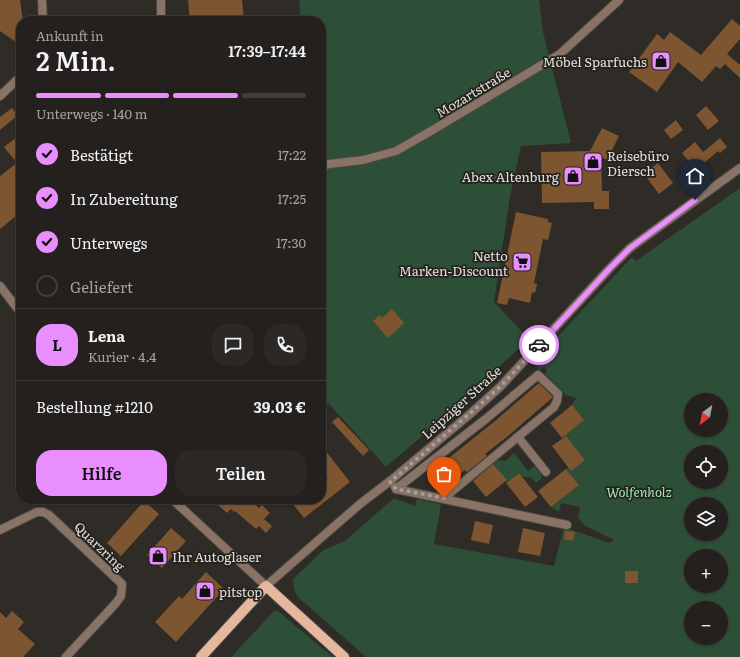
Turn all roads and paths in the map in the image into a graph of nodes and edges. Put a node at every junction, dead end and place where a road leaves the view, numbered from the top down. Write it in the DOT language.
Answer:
graph roads {
  1 [pos="42,0"];
  2 [pos="161,0"];
  3 [pos="618,0"];
  4 [pos="43,16"];
  5 [pos="162,16"];
  6 [pos="16,81"];
  7 [pos="0,96"];
  8 [pos="326,165"];
  9 [pos="740,168"];
  10 [pos="0,286"];
  11 [pos="16,307"];
  12 [pos="518,437"];
  13 [pos="546,472"];
  14 [pos="390,482"];
  15 [pos="396,489"];
  16 [pos="444,498"];
  17 [pos="177,504"];
  18 [pos="567,525"];
  19 [pos="0,530"];
  20 [pos="266,586"];
  21 [pos="66,657"];
  22 [pos="201,657"];
  23 [pos="344,657"];
  1 -- 4 [label="street"];
  2 -- 5 [label="street"];
  3 -- 8 [label="street, Mozartstraße"];
  6 -- 7 [label="street"];
  9 -- 14 [label="street, Leipziger Straße"];
  10 -- 11 [label="street"];
  12 -- 13 [label="street"];
  12 -- 15 [label="street, Leipziger Straße"];
  12 -- 16 [label="street, Leipziger Straße"];
  14 -- 15 [label="street"];
  14 -- 20 [label="street, Leipziger Straße"];
  15 -- 16 [label="street"];
  16 -- 18 [label="street"];
  17 -- 20 [label="street"];
  19 -- 21 [label="street, Quarzring"];
  20 -- 22 [label="main road, Leipziger Straße"];
  20 -- 23 [label="main road"];
}
